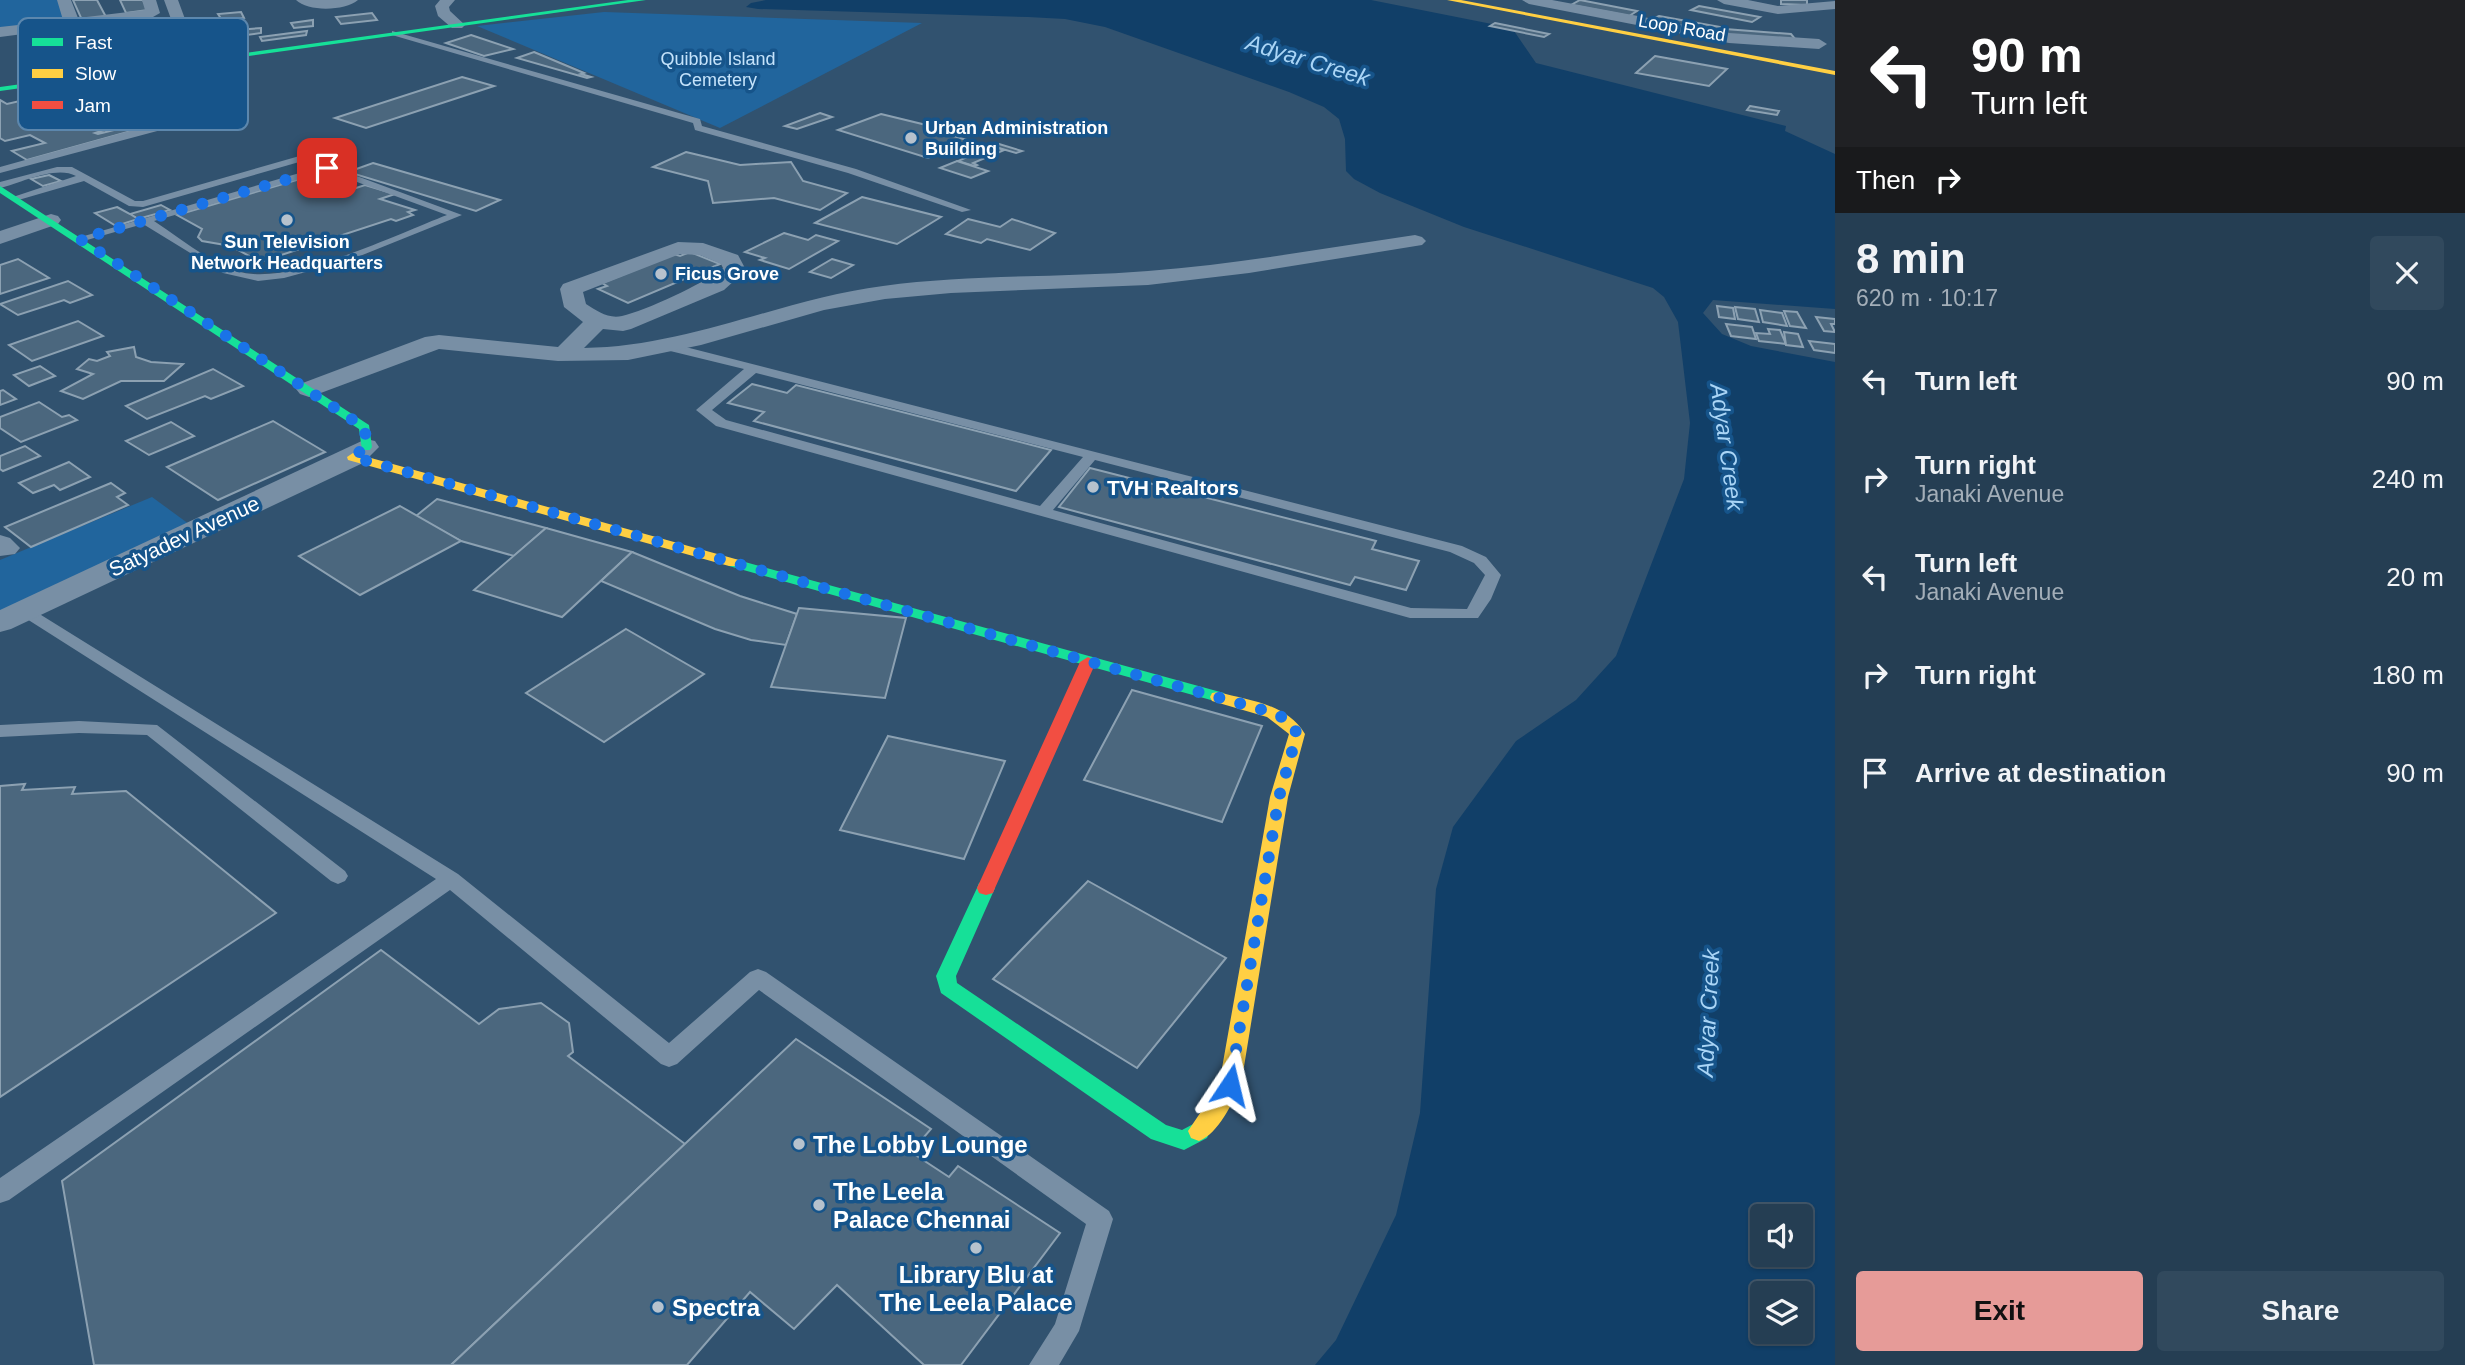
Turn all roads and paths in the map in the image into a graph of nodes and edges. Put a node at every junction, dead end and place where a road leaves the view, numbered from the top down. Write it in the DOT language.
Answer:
graph roads {
  1 [pos="64,0"];
  2 [pos="149,0"];
  3 [pos="171,0"];
  4 [pos="303,0"];
  5 [pos="351,0"];
  6 [pos="448,0"];
  7 [pos="599,0"];
  8 [pos="643,0"];
  9 [pos="1529,0"];
  10 [pos="1724,0"];
  11 [pos="1445,1"];
  12 [pos="1555,2"];
  13 [pos="1835,5"];
  14 [pos="1778,10"];
  15 [pos="70,18"];
  16 [pos="112,18"];
  17 [pos="178,18"];
  18 [pos="454,22"];
  19 [pos="18,30"];
  20 [pos="0,32"];
  21 [pos="387,34"];
  22 [pos="1819,44"];
  23 [pos="248,47"];
  24 [pos="248,54"];
  25 [pos="1835,58"];
  26 [pos="1821,70"];
  27 [pos="18,79"];
  28 [pos="0,82"];
  29 [pos="18,86"];
  30 [pos="0,89"];
  31 [pos="698,128"];
  32 [pos="150,130"];
  33 [pos="324,152"];
  34 [pos="0,170"];
  35 [pos="85,177"];
  36 [pos="0,187"];
  37 [pos="15,198"];
  38 [pos="966,210"];
  39 [pos="51,220"];
  40 [pos="144,220"];
  41 [pos="0,237"];
  42 [pos="80,239"];
  43 [pos="1415,241"];
  44 [pos="597,321"];
  45 [pos="666,346"];
  46 [pos="565,353"];
  47 [pos="754,368"];
  48 [pos="309,389"];
  49 [pos="360,452"];
  50 [pos="1091,455"];
  51 [pos="1043,512"];
  52 [pos="13,616"];
  53 [pos="1088,662"];
  54 [pos="0,731"];
  55 [pos="338,876"];
  56 [pos="451,879"];
  57 [pos="0,1192"];
  58 [pos="1043,1365"];
  1 -- 15 [label="street"];
  2 -- 16 [label="street"];
  3 -- 17 [label="street"];
  4 -- 5 [label="street"];
  6 -- 18 [label="street"];
  7 -- 18 [label="street"];
  8 -- 18 [label="street"];
  9 -- 12 [label="street"];
  10 -- 14 [label="street"];
  11 -- 26 [label="street, Loop Road"];
  12 -- 22 [label="street"];
  13 -- 14 [label="street"];
  14 -- 22 [label="street"];
  18 -- 21 [label="street"];
  18 -- 23 [label="street"];
  19 -- 20 [label="street"];
  21 -- 24 [label="street"];
  21 -- 31 [label="lane"];
  21 -- 31 [label="lane"];
  22 -- 25 [label="street"];
  27 -- 28 [label="street"];
  29 -- 30 [label="street"];
  31 -- 38 [label="lane"];
  32 -- 34 [label="lane"];
  33 -- 35 [label="lane"];
  35 -- 36 [label="lane"];
  35 -- 37 [label="lane"];
  36 -- 37 [label="street"];
  37 -- 39 [label="street"];
  39 -- 41 [label="street"];
  39 -- 42 [label="street"];
  40 -- 40 [label="lane"];
  40 -- 42 [label="lane"];
  42 -- 48 [label="street"];
  43 -- 45 [label="street"];
  44 -- 44 [label="street"];
  44 -- 46 [label="street"];
  45 -- 46 [label="street"];
  45 -- 47 [label="lane"];
  46 -- 48 [label="street"];
  47 -- 50 [label="lane"];
  47 -- 51 [label="lane"];
  48 -- 49 [label="street"];
  49 -- 52 [label="street, Satyadev Avenue"];
  49 -- 53 [label="street"];
  50 -- 51 [label="lane"];
  50 -- 51 [label="lane"];
  52 -- 56 [label="lane"];
  53 -- 53 [label="street"];
  54 -- 55 [label="lane"];
  56 -- 57 [label="lane"];
  56 -- 58 [label="lane"];
}
